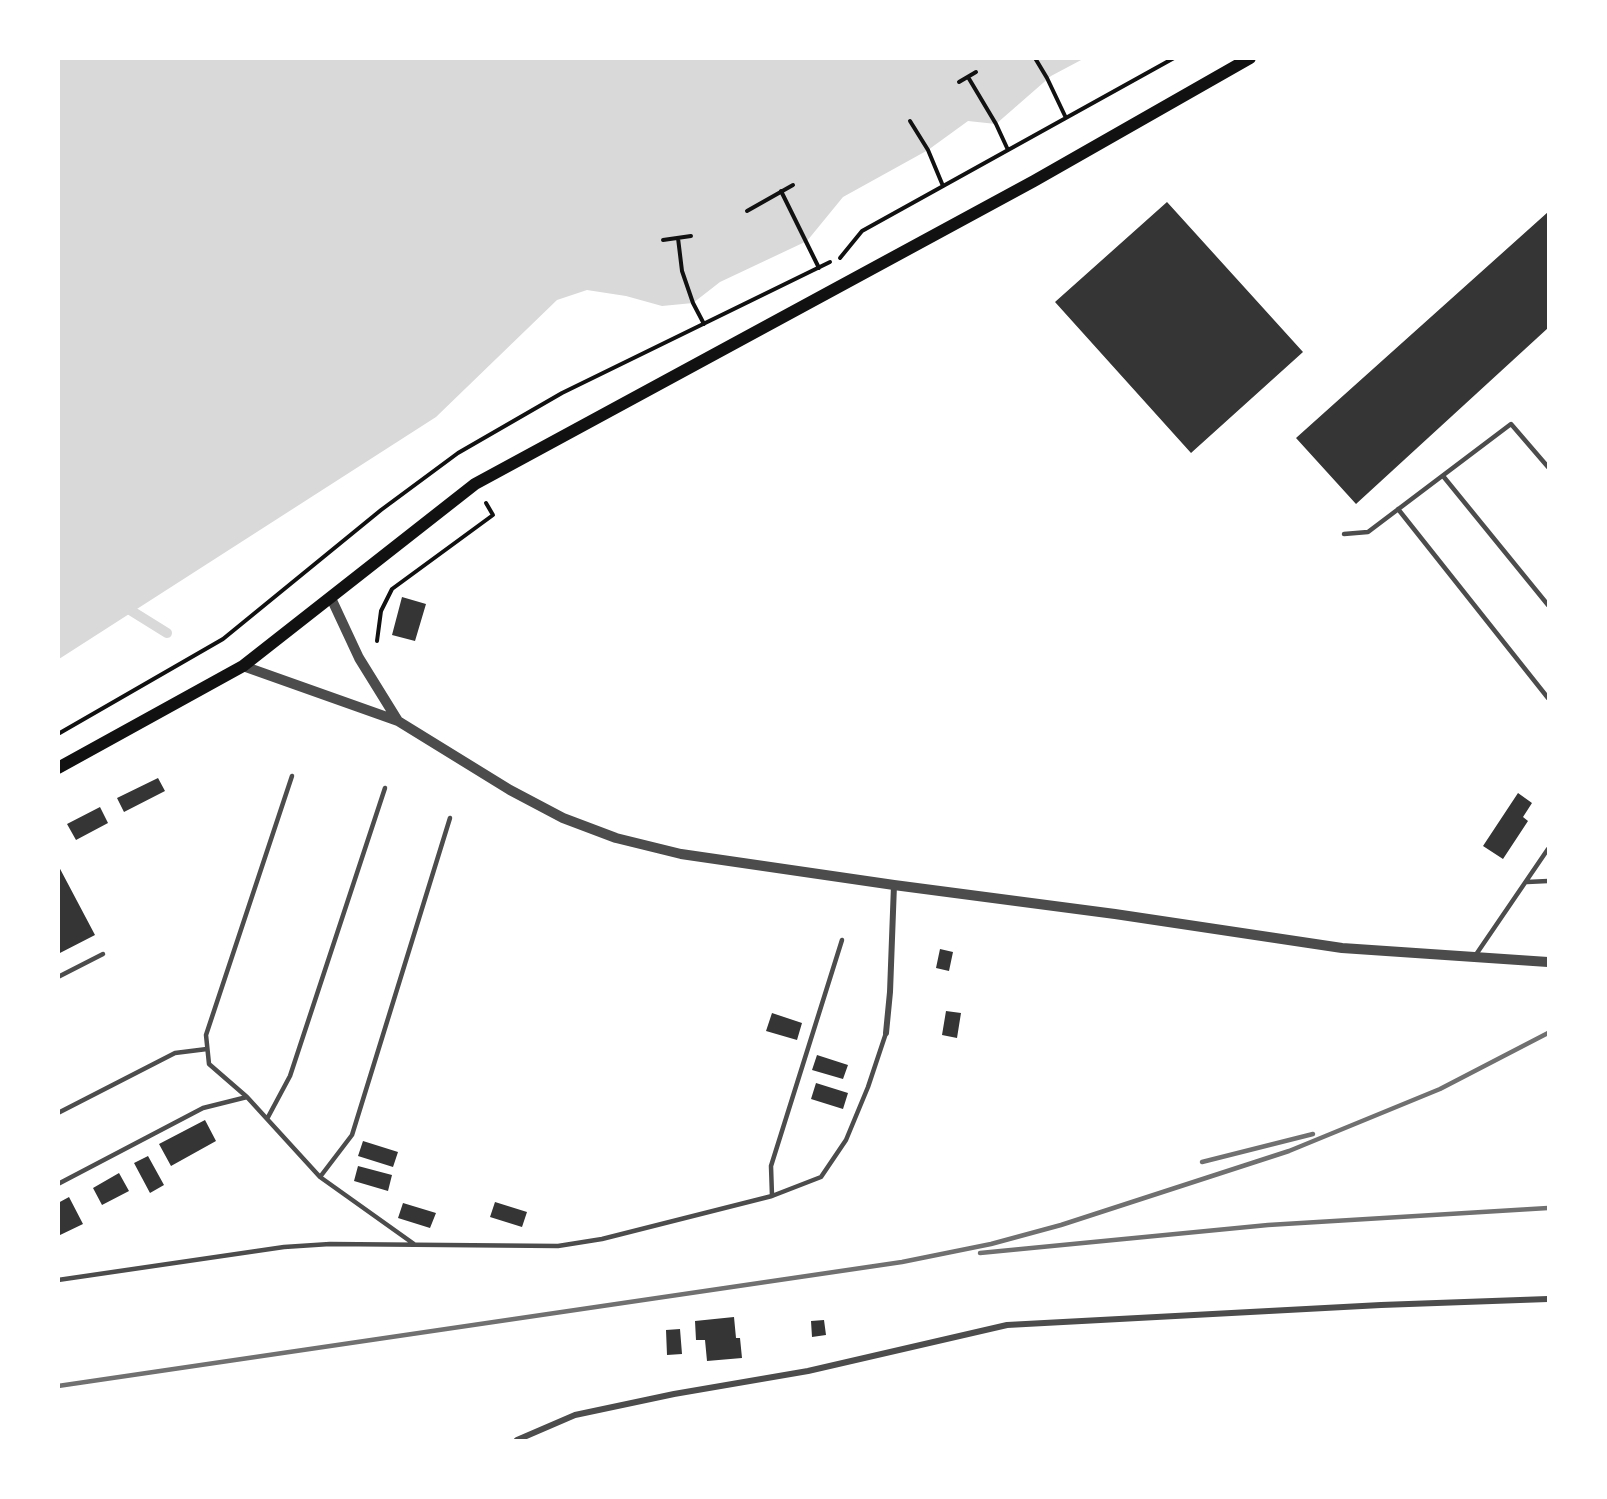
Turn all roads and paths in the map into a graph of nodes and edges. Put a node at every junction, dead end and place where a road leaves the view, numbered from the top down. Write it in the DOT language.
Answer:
graph roads {
  1 [pos="1035,58"];
  2 [pos="1174,58"];
  3 [pos="1250,58"];
  4 [pos="1164,63"];
  5 [pos="975,72"];
  6 [pos="968,77"];
  7 [pos="959,82"];
  8 [pos="1066,118"];
  9 [pos="910,121"];
  10 [pos="1008,150"];
  11 [pos="793,185"];
  12 [pos="943,186"];
  13 [pos="781,191"];
  14 [pos="747,211"];
  15 [pos="691,236"];
  16 [pos="678,238"];
  17 [pos="663,240"];
  18 [pos="819,268"];
  19 [pos="704,324"];
  20 [pos="1548,467"];
  21 [pos="1443,476"];
  22 [pos="475,484"];
  23 [pos="1398,509"];
  24 [pos="1344,534"];
  25 [pos="331,598"];
  26 [pos="1548,604"];
  27 [pos="357,654"];
  28 [pos="243,666"];
  29 [pos="1548,698"];
  30 [pos="398,721"];
  31 [pos="58,768"];
  32 [pos="292,776"];
  33 [pos="385,788"];
  34 [pos="450,818"];
  35 [pos="1548,849"];
  36 [pos="1548,881"];
  37 [pos="1527,882"];
  38 [pos="894,885"];
  39 [pos="842,940"];
  40 [pos="103,954"];
  41 [pos="1473,958"];
  42 [pos="1548,962"];
  43 [pos="58,977"];
  44 [pos="886,1033"];
  45 [pos="207,1049"];
  46 [pos="247,1097"];
  47 [pos="58,1113"];
  48 [pos="267,1119"];
  49 [pos="320,1177"];
  50 [pos="58,1184"];
  51 [pos="772,1196"];
  52 [pos="415,1245"];
  53 [pos="58,1280"];
  54 [pos="1548,1299"];
  55 [pos="517,1440"];
  1 -- 8 [label="path"];
  2 -- 4 [label="path"];
  3 -- 22 [label="main road"];
  5 -- 6 [label="path"];
  6 -- 7 [label="path"];
  6 -- 10 [label="path"];
  9 -- 12 [label="path"];
  11 -- 13 [label="path"];
  13 -- 14 [label="path"];
  13 -- 18 [label="path"];
  15 -- 16 [label="path"];
  16 -- 17 [label="path"];
  16 -- 19 [label="path"];
  20 -- 21 [label="lane"];
  21 -- 23 [label="lane"];
  21 -- 26 [label="lane"];
  22 -- 25 [label="main road"];
  22 -- 27 [label="path"];
  23 -- 24 [label="lane"];
  23 -- 29 [label="lane"];
  25 -- 27 [label="street"];
  25 -- 28 [label="main road"];
  27 -- 30 [label="street"];
  28 -- 30 [label="street"];
  28 -- 31 [label="main road"];
  30 -- 38 [label="street"];
  32 -- 45 [label="lane"];
  33 -- 48 [label="lane"];
  34 -- 49 [label="lane"];
  35 -- 37 [label="lane"];
  36 -- 37 [label="lane"];
  37 -- 41 [label="lane"];
  38 -- 41 [label="street"];
  38 -- 44 [label="street"];
  39 -- 51 [label="lane"];
  40 -- 43 [label="lane"];
  41 -- 42 [label="street"];
  44 -- 51 [label="lane"];
  45 -- 46 [label="lane"];
  45 -- 47 [label="lane"];
  46 -- 48 [label="lane"];
  46 -- 50 [label="lane"];
  48 -- 49 [label="lane"];
  49 -- 52 [label="lane"];
  51 -- 52 [label="lane"];
  52 -- 53 [label="lane"];
  54 -- 55 [label="street"];
}
